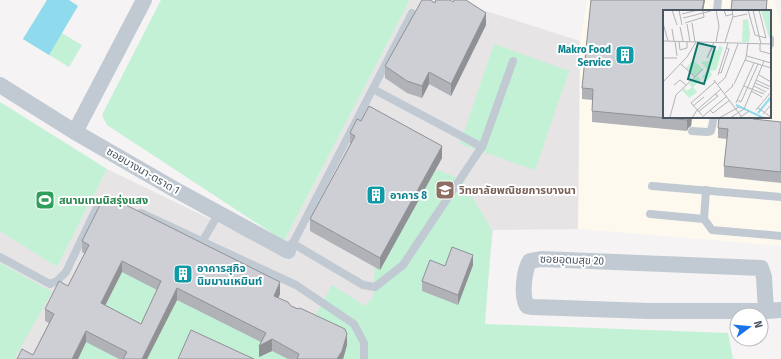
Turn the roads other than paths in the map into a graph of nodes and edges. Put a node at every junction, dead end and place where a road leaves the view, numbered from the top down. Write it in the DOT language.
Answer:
graph roads {
  1 [pos="144,0"];
  2 [pos="718,0"];
  3 [pos="717,10"];
  4 [pos="412,13"];
  5 [pos="513,61"];
  6 [pos="0,85"];
  7 [pos="373,89"];
  8 [pos="714,118"];
  9 [pos="692,131"];
  10 [pos="75,132"];
  11 [pos="482,147"];
  12 [pos="652,186"];
  13 [pos="706,190"];
  14 [pos="781,197"];
  15 [pos="117,202"];
  16 [pos="132,209"];
  17 [pos="219,213"];
  18 [pos="650,214"];
  19 [pos="704,219"];
  20 [pos="781,236"];
  21 [pos="202,242"];
  22 [pos="290,247"];
  23 [pos="0,257"];
  24 [pos="773,311"];
  25 [pos="364,359"];
  1 -- 10 [label="street"];
  2 -- 3 [label="lane"];
  4 -- 7 [label="lane"];
  5 -- 11 [label="lane"];
  6 -- 10 [label="street, ซอยบางนา-ตราด 1"];
  7 -- 11 [label="lane"];
  7 -- 22 [label="lane"];
  8 -- 9 [label="lane"];
  10 -- 17 [label="street, ซอยบางนา-ตราด 1"];
  11 -- 22 [label="lane"];
  12 -- 13 [label="lane"];
  13 -- 14 [label="lane"];
  13 -- 19 [label="lane"];
  15 -- 23 [label="lane"];
  16 -- 21 [label="lane"];
  17 -- 21 [label="lane"];
  17 -- 22 [label="street, ซอยบางนา-ตราด 1"];
  18 -- 19 [label="lane"];
  19 -- 20 [label="lane"];
  21 -- 25 [label="lane"];
  24 -- 24 [label="street, ซอยอุดมสุข 20"];
}
